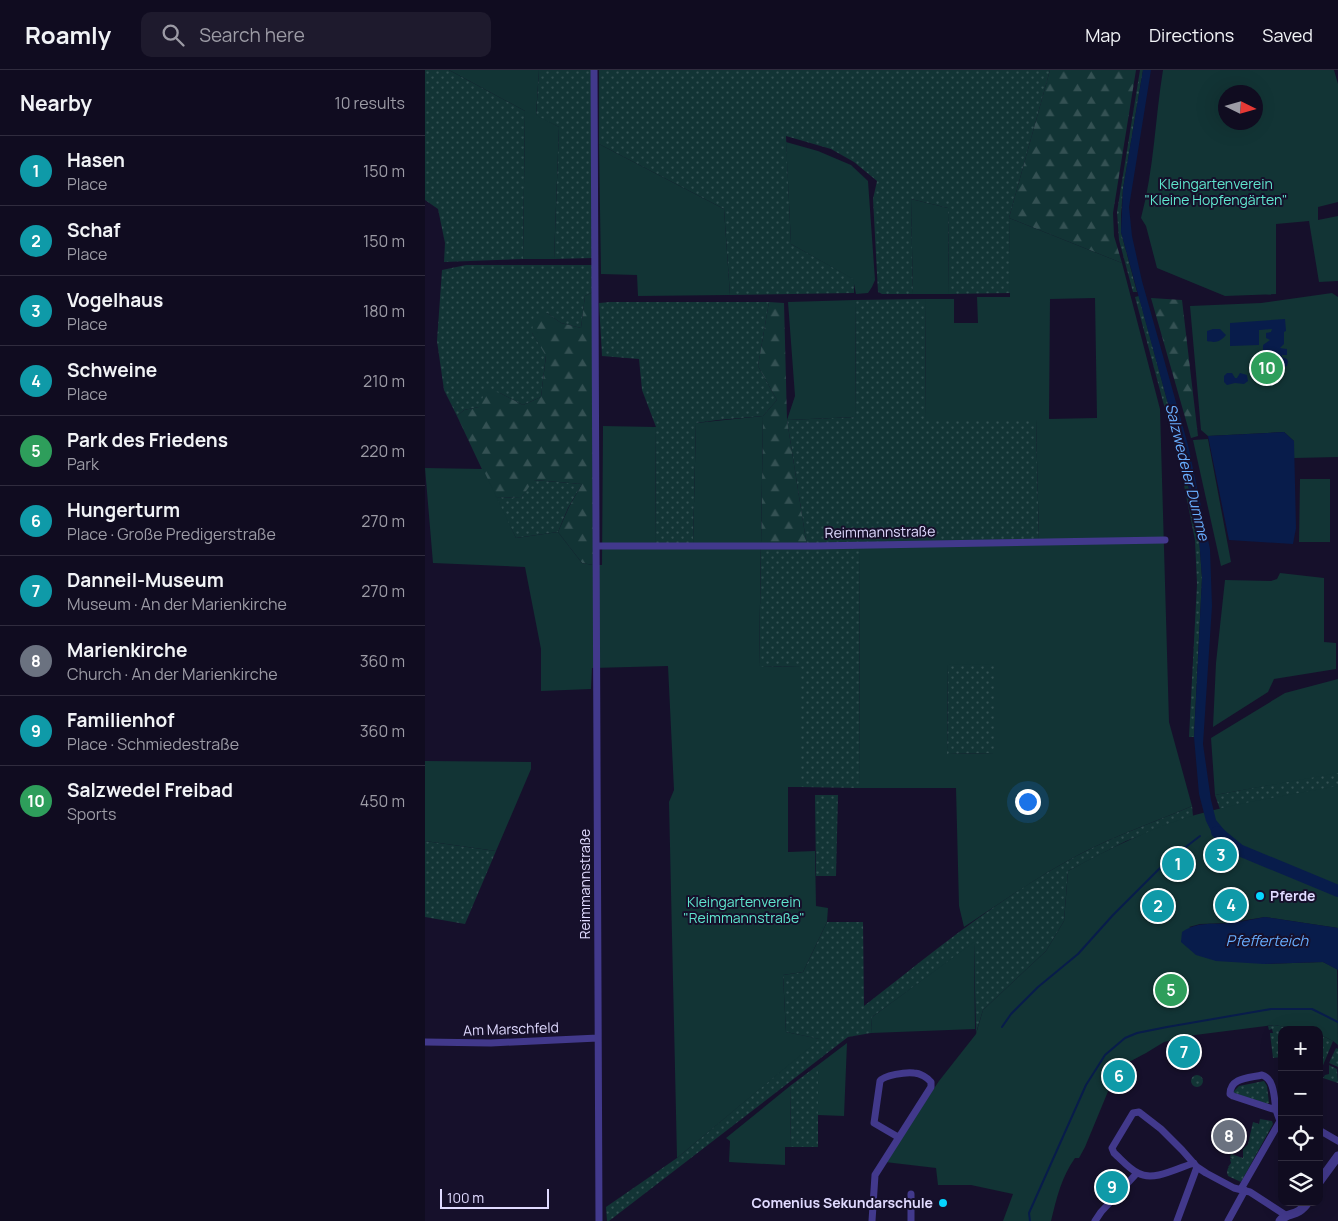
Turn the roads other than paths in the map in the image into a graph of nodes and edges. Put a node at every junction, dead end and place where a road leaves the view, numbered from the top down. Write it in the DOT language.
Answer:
graph roads {
  1 [pos="595,70"];
  2 [pos="1165,540"];
  3 [pos="596,546"];
  4 [pos="598,1038"];
  5 [pos="425,1042"];
  6 [pos="1276,1110"];
  7 [pos="1279,1116"];
  8 [pos="1278,1126"];
  9 [pos="1323,1132"];
  10 [pos="898,1137"];
  11 [pos="1338,1141"];
  12 [pos="1338,1156"];
  13 [pos="1196,1165"];
  14 [pos="1137,1173"];
  15 [pos="1323,1177"];
  16 [pos="1243,1190"];
  17 [pos="911,1194"];
  18 [pos="1305,1206"];
  19 [pos="1283,1218"];
  20 [pos="599,1221"];
  21 [pos="872,1221"];
  22 [pos="911,1221"];
  23 [pos="1095,1221"];
  24 [pos="1177,1221"];
  25 [pos="1228,1221"];
  1 -- 3 [label="street, Reimmannstraße"];
  2 -- 3 [label="street, Reimmannstraße"];
  3 -- 4 [label="street, Reimmannstraße"];
  4 -- 5 [label="street, Am Marschfeld"];
  4 -- 20 [label="street, Reimmannstraße"];
  6 -- 6 [label="street"];
  6 -- 7 [label="street"];
  8 -- 16 [label="street"];
  9 -- 11 [label="street"];
  10 -- 10 [label="street"];
  10 -- 21 [label="street"];
  12 -- 15 [label="street"];
  13 -- 14 [label="street"];
  13 -- 14 [label="street"];
  13 -- 16 [label="street"];
  13 -- 24 [label="street"];
  14 -- 23 [label="street"];
  16 -- 19 [label="street"];
  16 -- 25 [label="street"];
  17 -- 22 [label="street"];
  18 -- 19 [label="street"];
}
